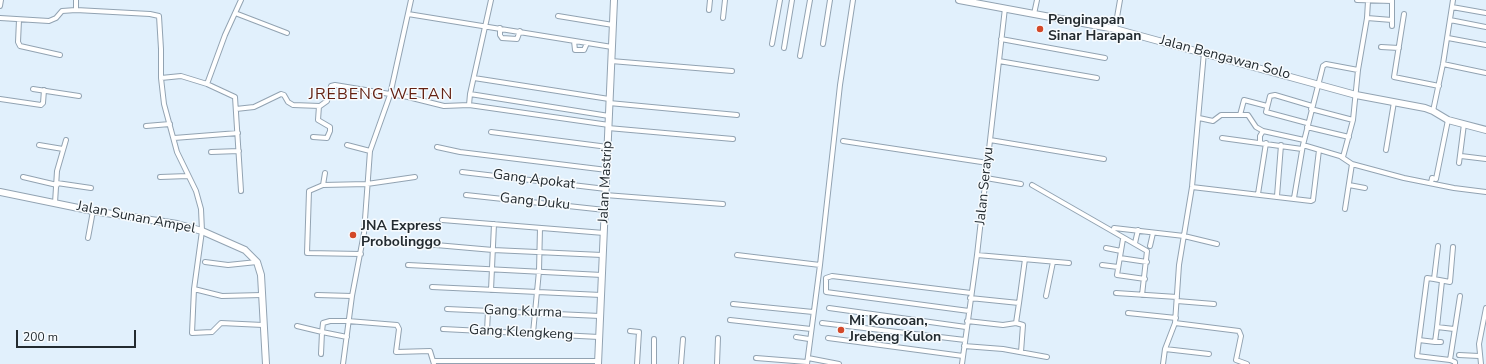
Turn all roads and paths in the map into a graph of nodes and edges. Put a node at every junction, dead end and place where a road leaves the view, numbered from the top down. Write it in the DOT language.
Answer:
graph roads {
  1 [pos="1,0"];
  2 [pos="76,0"];
  3 [pos="241,0"];
  4 [pos="410,0"];
  5 [pos="491,0"];
  6 [pos="614,0"];
  7 [pos="710,0"];
  8 [pos="725,0"];
  9 [pos="780,0"];
  10 [pos="792,0"];
  11 [pos="810,0"];
  12 [pos="830,0"];
  13 [pos="853,0"];
  14 [pos="959,0"];
  15 [pos="1037,0"];
  16 [pos="1120,0"];
  17 [pos="1357,0"];
  18 [pos="1392,0"];
  19 [pos="1453,0"];
  20 [pos="970,1"];
  21 [pos="1368,1"];
  22 [pos="987,2"];
  23 [pos="0,6"];
  24 [pos="1452,7"];
  25 [pos="1004,8"];
  26 [pos="76,10"];
  27 [pos="709,10"];
  28 [pos="235,13"];
  29 [pos="1486,13"];
  30 [pos="408,14"];
  31 [pos="1034,14"];
  32 [pos="1404,14"];
  33 [pos="558,16"];
  34 [pos="0,18"];
  35 [pos="723,18"];
  36 [pos="1367,18"];
  37 [pos="19,20"];
  38 [pos="1392,20"];
  39 [pos="1450,20"];
  40 [pos="613,25"];
  41 [pos="485,26"];
  42 [pos="1392,26"];
  43 [pos="1486,27"];
  44 [pos="500,28"];
  45 [pos="1115,29"];
  46 [pos="520,31"];
  47 [pos="287,33"];
  48 [pos="1448,38"];
  49 [pos="1001,39"];
  50 [pos="574,41"];
  51 [pos="587,43"];
  52 [pos="772,44"];
  53 [pos="823,44"];
  54 [pos="1486,45"];
  55 [pos="612,47"];
  56 [pos="1381,47"];
  57 [pos="784,48"];
  58 [pos="1399,48"];
  59 [pos="1204,52"];
  60 [pos="60,55"];
  61 [pos="800,56"];
  62 [pos="1105,58"];
  63 [pos="611,61"];
  64 [pos="999,61"];
  65 [pos="1443,64"];
  66 [pos="1358,70"];
  67 [pos="732,71"];
  68 [pos="1486,73"];
  69 [pos="162,78"];
  70 [pos="474,78"];
  71 [pos="1097,78"];
  72 [pos="207,84"];
  73 [pos="1318,84"];
  74 [pos="1439,86"];
  75 [pos="33,89"];
  76 [pos="44,90"];
  77 [pos="470,94"];
  78 [pos="390,95"];
  79 [pos="1356,95"];
  80 [pos="79,96"];
  81 [pos="0,99"];
  82 [pos="609,101"];
  83 [pos="1394,102"];
  84 [pos="469,105"];
  85 [pos="319,106"];
  86 [pos="1267,106"];
  87 [pos="1312,107"];
  88 [pos="236,109"];
  89 [pos="1433,111"];
  90 [pos="737,115"];
  91 [pos="1240,115"];
  92 [pos="609,116"];
  93 [pos="1199,118"];
  94 [pos="1353,120"];
  95 [pos="1448,120"];
  96 [pos="170,124"];
  97 [pos="1464,124"];
  98 [pos="1307,125"];
  99 [pos="146,126"];
  100 [pos="608,127"];
  101 [pos="1486,130"];
  102 [pos="1263,131"];
  103 [pos="238,132"];
  104 [pos="491,132"];
  105 [pos="313,137"];
  106 [pos="1349,137"];
  107 [pos="176,138"];
  108 [pos="1222,138"];
  109 [pos="733,139"];
  110 [pos="66,140"];
  111 [pos="990,140"];
  112 [pos="1304,140"];
  113 [pos="843,141"];
  114 [pos="1260,142"];
  115 [pos="1266,143"];
  116 [pos="39,145"];
  117 [pos="347,145"];
  118 [pos="1281,145"];
  119 [pos="437,147"];
  120 [pos="608,147"];
  121 [pos="1302,147"];
  122 [pos="63,149"];
  123 [pos="1320,150"];
  124 [pos="1386,150"];
  125 [pos="239,151"];
  126 [pos="370,151"];
  127 [pos="211,152"];
  128 [pos="1460,156"];
  129 [pos="1343,157"];
  130 [pos="1104,159"];
  131 [pos="1486,159"];
  132 [pos="988,163"];
  133 [pos="1459,163"];
  134 [pos="1352,164"];
  135 [pos="607,170"];
  136 [pos="462,172"];
  137 [pos="325,173"];
  138 [pos="188,176"];
  139 [pos="23,177"];
  140 [pos="160,177"];
  141 [pos="416,178"];
  142 [pos="986,178"];
  143 [pos="1431,183"];
  144 [pos="57,184"];
  145 [pos="367,184"];
  146 [pos="1021,184"];
  147 [pos="324,185"];
  148 [pos="1032,185"];
  149 [pos="1348,185"];
  150 [pos="1192,187"];
  151 [pos="91,188"];
  152 [pos="1365,188"];
  153 [pos="241,191"];
  154 [pos="0,192"];
  155 [pos="606,192"];
  156 [pos="1486,192"];
  157 [pos="1258,194"];
  158 [pos="466,195"];
  159 [pos="1277,196"];
  160 [pos="1294,198"];
  161 [pos="55,203"];
  162 [pos="723,204"];
  163 [pos="1345,209"];
  164 [pos="605,210"];
  165 [pos="93,211"];
  166 [pos="442,220"];
  167 [pos="494,224"];
  168 [pos="540,228"];
  169 [pos="1114,228"];
  170 [pos="1138,230"];
  171 [pos="202,231"];
  172 [pos="604,233"];
  173 [pos="1153,233"];
  174 [pos="1184,236"];
  175 [pos="88,238"];
  176 [pos="1123,239"];
  177 [pos="413,243"];
  178 [pos="1135,243"];
  179 [pos="1216,244"];
  180 [pos="1150,246"];
  181 [pos="1438,246"];
  182 [pos="1453,247"];
  183 [pos="1106,248"];
  184 [pos="493,250"];
  185 [pos="539,250"];
  186 [pos="1121,251"];
  187 [pos="361,254"];
  188 [pos="602,255"];
  189 [pos="738,255"];
  190 [pos="977,255"];
  191 [pos="1120,258"];
  192 [pos="1025,259"];
  193 [pos="205,262"];
  194 [pos="257,262"];
  195 [pos="1053,262"];
  196 [pos="1147,262"];
  197 [pos="1069,263"];
  198 [pos="408,265"];
  199 [pos="820,265"];
  200 [pos="1102,266"];
  201 [pos="1118,268"];
  202 [pos="492,269"];
  203 [pos="539,271"];
  204 [pos="602,275"];
  205 [pos="1145,279"];
  206 [pos="1434,279"];
  207 [pos="1442,281"];
  208 [pos="432,287"];
  209 [pos="194,290"];
  210 [pos="491,290"];
  211 [pos="537,291"];
  212 [pos="971,293"];
  213 [pos="1116,293"];
  214 [pos="262,295"];
  215 [pos="317,295"];
  216 [pos="601,295"];
  217 [pos="1142,295"];
  218 [pos="352,296"];
  219 [pos="1046,296"];
  220 [pos="1460,296"];
  221 [pos="970,298"];
  222 [pos="1177,299"];
  223 [pos="1019,303"];
  224 [pos="733,304"];
  225 [pos="1214,304"];
  226 [pos="829,308"];
  227 [pos="1486,308"];
  228 [pos="447,309"];
  229 [pos="488,311"];
  230 [pos="968,311"];
  231 [pos="535,312"];
  232 [pos="813,312"];
  233 [pos="1128,313"];
  234 [pos="600,316"];
  235 [pos="1176,318"];
  236 [pos="730,320"];
  237 [pos="348,321"];
  238 [pos="967,321"];
  239 [pos="1016,322"];
  240 [pos="822,323"];
  241 [pos="1176,323"];
  242 [pos="263,324"];
  243 [pos="297,326"];
  244 [pos="1437,327"];
  245 [pos="966,328"];
  246 [pos="443,329"];
  247 [pos="811,329"];
  248 [pos="1454,329"];
  249 [pos="630,330"];
  250 [pos="487,331"];
  251 [pos="322,332"];
  252 [pos="533,333"];
  253 [pos="347,337"];
  254 [pos="599,337"];
  255 [pos="718,338"];
  256 [pos="796,338"];
  257 [pos="828,338"];
  258 [pos="654,339"];
  259 [pos="683,339"];
  260 [pos="810,339"];
  261 [pos="965,340"];
  262 [pos="1419,340"];
  263 [pos="1435,342"];
  264 [pos="1441,342"];
  265 [pos="964,346"];
  266 [pos="1165,349"];
  267 [pos="1021,352"];
  268 [pos="321,354"];
  269 [pos="1209,354"];
  270 [pos="1459,355"];
  271 [pos="963,356"];
  272 [pos="1479,356"];
  273 [pos="1047,357"];
  274 [pos="756,358"];
  275 [pos="1450,360"];
  276 [pos="809,361"];
  277 [pos="434,363"];
  278 [pos="598,363"];
  279 [pos="266,364"];
  280 [pos="343,364"];
  281 [pos="637,364"];
  282 [pos="654,364"];
  283 [pos="681,364"];
  284 [pos="717,364"];
  285 [pos="839,364"];
  286 [pos="962,364"];
  287 [pos="1163,364"];
  288 [pos="1247,364"];
  289 [pos="1455,364"];
  290 [pos="1481,364"];
  1 -- 23 [label="street"];
  2 -- 26 [label="street"];
  3 -- 28 [label="street"];
  4 -- 30 [label="street"];
  5 -- 41 [label="street"];
  6 -- 40 [label="main road, Jalan Mastrip"];
  7 -- 27 [label="street"];
  8 -- 35 [label="street"];
  9 -- 52 [label="street"];
  10 -- 57 [label="street"];
  11 -- 61 [label="street"];
  12 -- 53 [label="street"];
  13 -- 199 [label="street"];
  14 -- 20 [label="main road, Jalan Bengawan Solo"];
  15 -- 31 [label="street"];
  16 -- 45 [label="street"];
  17 -- 21 [label="street"];
  18 -- 21 [label="street"];
  18 -- 38 [label="street"];
  19 -- 24 [label="street"];
  20 -- 22 [label="main road, Jalan Bengawan Solo"];
  21 -- 36 [label="street"];
  22 -- 25 [label="main road, Jalan Bengawan Solo"];
  24 -- 29 [label="street"];
  24 -- 39 [label="street"];
  25 -- 31 [label="main road, Jalan Bengawan Solo"];
  25 -- 49 [label="street, Jalan Serayu"];
  26 -- 37 [label="street"];
  26 -- 69 [label="street"];
  28 -- 47 [label="street"];
  28 -- 72 [label="street"];
  30 -- 41 [label="street"];
  30 -- 78 [label="street"];
  31 -- 45 [label="main road, Jalan Bengawan Solo"];
  32 -- 58 [label="street"];
  33 -- 40 [label="street"];
  34 -- 37 [label="street"];
  36 -- 38 [label="street"];
  36 -- 66 [label="street"];
  37 -- 60 [label="street"];
  38 -- 42 [label="street"];
  39 -- 43 [label="street"];
  39 -- 48 [label="street"];
  40 -- 55 [label="main road, Jalan Mastrip"];
  41 -- 44 [label="street"];
  41 -- 70 [label="street"];
  44 -- 46 [label="street"];
  44 -- 46 [label="street"];
  45 -- 59 [label="main road, Jalan Bengawan Solo"];
  46 -- 50 [label="street"];
  48 -- 54 [label="street"];
  48 -- 65 [label="street"];
  49 -- 62 [label="street"];
  49 -- 64 [label="street, Jalan Serayu"];
  50 -- 51 [label="street"];
  50 -- 51 [label="street"];
  51 -- 55 [label="street"];
  55 -- 63 [label="main road, Jalan Mastrip"];
  56 -- 58 [label="street"];
  58 -- 74 [label="street"];
  59 -- 73 [label="main road, Jalan Bengawan Solo"];
  59 -- 93 [label="street"];
  63 -- 67 [label="street"];
  63 -- 82 [label="main road, Jalan Mastrip"];
  64 -- 71 [label="street"];
  64 -- 111 [label="street, Jalan Serayu"];
  65 -- 68 [label="street"];
  65 -- 74 [label="street"];
  66 -- 73 [label="street"];
  66 -- 79 [label="street"];
  69 -- 72 [label="street"];
  69 -- 96 [label="street"];
  70 -- 77 [label="street"];
  70 -- 82 [label="street"];
  72 -- 88 [label="street"];
  73 -- 79 [label="main road, Jalan Bengawan Solo"];
  73 -- 87 [label="street"];
  74 -- 89 [label="street"];
  75 -- 76 [label="street"];
  76 -- 80 [label="street"];
  76 -- 81 [label="street"];
  77 -- 84 [label="street"];
  77 -- 92 [label="street"];
  78 -- 84 [label="street"];
  78 -- 85 [label="street"];
  78 -- 126 [label="street"];
  79 -- 83 [label="main road, Jalan Bengawan Solo"];
  79 -- 94 [label="street"];
  82 -- 90 [label="street"];
  82 -- 92 [label="main road, Jalan Mastrip"];
  83 -- 89 [label="main road, Jalan Bengawan Solo"];
  83 -- 124 [label="street"];
  84 -- 100 [label="street"];
  85 -- 88 [label="street"];
  85 -- 105 [label="street"];
  86 -- 87 [label="street"];
  86 -- 91 [label="street"];
  86 -- 98 [label="street"];
  87 -- 94 [label="street"];
  87 -- 98 [label="street"];
  88 -- 103 [label="street"];
  89 -- 95 [label="main road, Jalan Bengawan Solo"];
  91 -- 93 [label="street"];
  91 -- 102 [label="street"];
  92 -- 100 [label="main road, Jalan Mastrip"];
  93 -- 150 [label="street"];
  94 -- 106 [label="street"];
  95 -- 97 [label="main road, Jalan Bengawan Solo"];
  95 -- 143 [label="street"];
  96 -- 99 [label="street"];
  96 -- 107 [label="street"];
  97 -- 101 [label="main road, Jalan Bengawan Solo"];
  97 -- 128 [label="street"];
  98 -- 106 [label="street"];
  98 -- 112 [label="street"];
  100 -- 109 [label="street"];
  100 -- 120 [label="main road, Jalan Mastrip"];
  102 -- 112 [label="street"];
  102 -- 114 [label="street"];
  103 -- 107 [label="street"];
  103 -- 125 [label="street"];
  104 -- 120 [label="street"];
  106 -- 129 [label="street"];
  107 -- 138 [label="street"];
  108 -- 114 [label="street"];
  110 -- 122 [label="street"];
  111 -- 130 [label="street"];
  111 -- 132 [label="street, Jalan Serayu"];
  112 -- 121 [label="street"];
  113 -- 132 [label="street"];
  114 -- 115 [label="street"];
  115 -- 118 [label="street"];
  115 -- 157 [label="street"];
  116 -- 122 [label="street"];
  117 -- 126 [label="street"];
  118 -- 121 [label="street"];
  118 -- 159 [label="street"];
  119 -- 135 [label="street"];
  120 -- 135 [label="main road, Jalan Mastrip"];
  121 -- 123 [label="street"];
  121 -- 160 [label="street"];
  122 -- 144 [label="street"];
  123 -- 129 [label="street"];
  123 -- 160 [label="street"];
  125 -- 127 [label="street"];
  125 -- 153 [label="street"];
  126 -- 145 [label="street"];
  128 -- 131 [label="street"];
  128 -- 133 [label="street"];
  129 -- 134 [label="street"];
  132 -- 142 [label="street, Jalan Serayu"];
  134 -- 143 [label="street"];
  134 -- 149 [label="street"];
  135 -- 155 [label="main road, Jalan Mastrip"];
  136 -- 155 [label="street, Gang Apokat"];
  137 -- 147 [label="street"];
  138 -- 140 [label="street"];
  138 -- 171 [label="street"];
  139 -- 144 [label="street"];
  141 -- 145 [label="street"];
  142 -- 146 [label="street"];
  142 -- 190 [label="street, Jalan Serayu"];
  143 -- 156 [label="street"];
  144 -- 151 [label="street"];
  144 -- 161 [label="street"];
  145 -- 147 [label="street"];
  145 -- 187 [label="street"];
  147 -- 187 [label="street"];
  148 -- 176 [label="street"];
  149 -- 152 [label="street"];
  149 -- 163 [label="street"];
  150 -- 157 [label="street"];
  150 -- 174 [label="street"];
  154 -- 161 [label="main road, Jalan Sunan Ampel"];
  155 -- 162 [label="street, Gang Apokat"];
  155 -- 164 [label="main road, Jalan Mastrip"];
  157 -- 159 [label="street"];
  158 -- 164 [label="street, Gang Duku"];
  159 -- 160 [label="street"];
  161 -- 165 [label="main road, Jalan Sunan Ampel"];
  164 -- 172 [label="main road, Jalan Mastrip"];
  165 -- 171 [label="main road, Jalan Sunan Ampel"];
  165 -- 175 [label="street"];
  166 -- 167 [label="street"];
  167 -- 168 [label="street"];
  167 -- 184 [label="street"];
  168 -- 172 [label="street"];
  168 -- 185 [label="street"];
  169 -- 170 [label="street"];
  170 -- 173 [label="street"];
  170 -- 178 [label="street"];
  171 -- 194 [label="main road, Jalan Sunan Ampel"];
  171 -- 209 [label="street"];
  172 -- 188 [label="main road, Jalan Mastrip"];
  173 -- 174 [label="street"];
  173 -- 180 [label="street"];
  174 -- 179 [label="street"];
  174 -- 222 [label="street"];
  176 -- 186 [label="street"];
  176 -- 196 [label="street"];
  177 -- 184 [label="street"];
  181 -- 206 [label="street"];
  182 -- 207 [label="street"];
  183 -- 186 [label="street"];
  184 -- 185 [label="street"];
  184 -- 202 [label="street"];
  185 -- 188 [label="street"];
  185 -- 203 [label="street"];
  186 -- 191 [label="street"];
  187 -- 218 [label="street"];
  188 -- 204 [label="main road, Jalan Mastrip"];
  189 -- 199 [label="street"];
  190 -- 192 [label="street"];
  190 -- 212 [label="street, Jalan Serayu"];
  191 -- 196 [label="street"];
  191 -- 201 [label="street"];
  192 -- 195 [label="street"];
  192 -- 223 [label="street"];
  193 -- 194 [label="street"];
  194 -- 214 [label="main road"];
  195 -- 197 [label="street"];
  195 -- 219 [label="street"];
  196 -- 205 [label="street"];
  198 -- 202 [label="street"];
  199 -- 232 [label="street"];
  200 -- 201 [label="street"];
  201 -- 205 [label="street"];
  202 -- 203 [label="street"];
  202 -- 210 [label="street"];
  203 -- 204 [label="street"];
  203 -- 211 [label="street"];
  204 -- 216 [label="main road, Jalan Mastrip"];
  205 -- 217 [label="street"];
  206 -- 207 [label="street"];
  206 -- 262 [label="street"];
  207 -- 244 [label="street"];
  208 -- 210 [label="street"];
  209 -- 214 [label="street"];
  209 -- 242 [label="street"];
  210 -- 211 [label="street"];
  211 -- 216 [label="street"];
  211 -- 231 [label="street"];
  212 -- 221 [label="street, Jalan Serayu"];
  212 -- 230 [label="street"];
  213 -- 217 [label="street"];
  214 -- 242 [label="main road"];
  215 -- 218 [label="street"];
  216 -- 234 [label="main road, Jalan Mastrip"];
  217 -- 222 [label="street"];
  218 -- 237 [label="street"];
  220 -- 248 [label="street"];
  221 -- 223 [label="street"];
  221 -- 230 [label="street, Jalan Serayu"];
  222 -- 225 [label="street"];
  222 -- 235 [label="street"];
  223 -- 239 [label="street"];
  224 -- 232 [label="street"];
  226 -- 245 [label="street"];
  227 -- 272 [label="street"];
  228 -- 229 [label="street, Gang Kurma"];
  229 -- 231 [label="street, Gang Kurma"];
  229 -- 250 [label="street"];
  230 -- 238 [label="street, Jalan Serayu"];
  231 -- 234 [label="street, Gang Kurma"];
  231 -- 252 [label="street"];
  232 -- 247 [label="street"];
  233 -- 235 [label="street"];
  234 -- 254 [label="main road, Jalan Mastrip"];
  235 -- 241 [label="street"];
  236 -- 247 [label="street"];
  237 -- 251 [label="street"];
  237 -- 253 [label="street"];
  237 -- 277 [label="street"];
  238 -- 239 [label="street"];
  238 -- 245 [label="street, Jalan Serayu"];
  239 -- 267 [label="street"];
  240 -- 261 [label="street"];
  241 -- 266 [label="street"];
  241 -- 288 [label="street"];
  242 -- 279 [label="main road"];
  243 -- 251 [label="street"];
  244 -- 248 [label="street"];
  244 -- 263 [label="street"];
  245 -- 261 [label="street, Jalan Serayu"];
  246 -- 250 [label="street, Gang Klengkeng"];
  247 -- 260 [label="street"];
  248 -- 275 [label="street"];
  249 -- 281 [label="street"];
  250 -- 252 [label="street, Gang Klengkeng"];
  251 -- 253 [label="street"];
  251 -- 268 [label="street"];
  252 -- 254 [label="street, Gang Klengkeng"];
  253 -- 280 [label="street"];
  254 -- 278 [label="main road, Jalan Mastrip"];
  255 -- 284 [label="street"];
  256 -- 260 [label="street"];
  257 -- 271 [label="street"];
  258 -- 282 [label="street"];
  259 -- 283 [label="street"];
  260 -- 276 [label="street"];
  261 -- 265 [label="street, Jalan Serayu"];
  262 -- 263 [label="street"];
  262 -- 275 [label="street"];
  263 -- 264 [label="street"];
  265 -- 267 [label="street"];
  265 -- 271 [label="street, Jalan Serayu"];
  266 -- 269 [label="street"];
  266 -- 287 [label="street"];
  267 -- 273 [label="street"];
  270 -- 272 [label="street"];
  271 -- 286 [label="street, Jalan Serayu"];
  272 -- 290 [label="street"];
  274 -- 276 [label="street"];
  275 -- 289 [label="street"];
  276 -- 285 [label="street"];
  277 -- 278 [label="street"];
}
